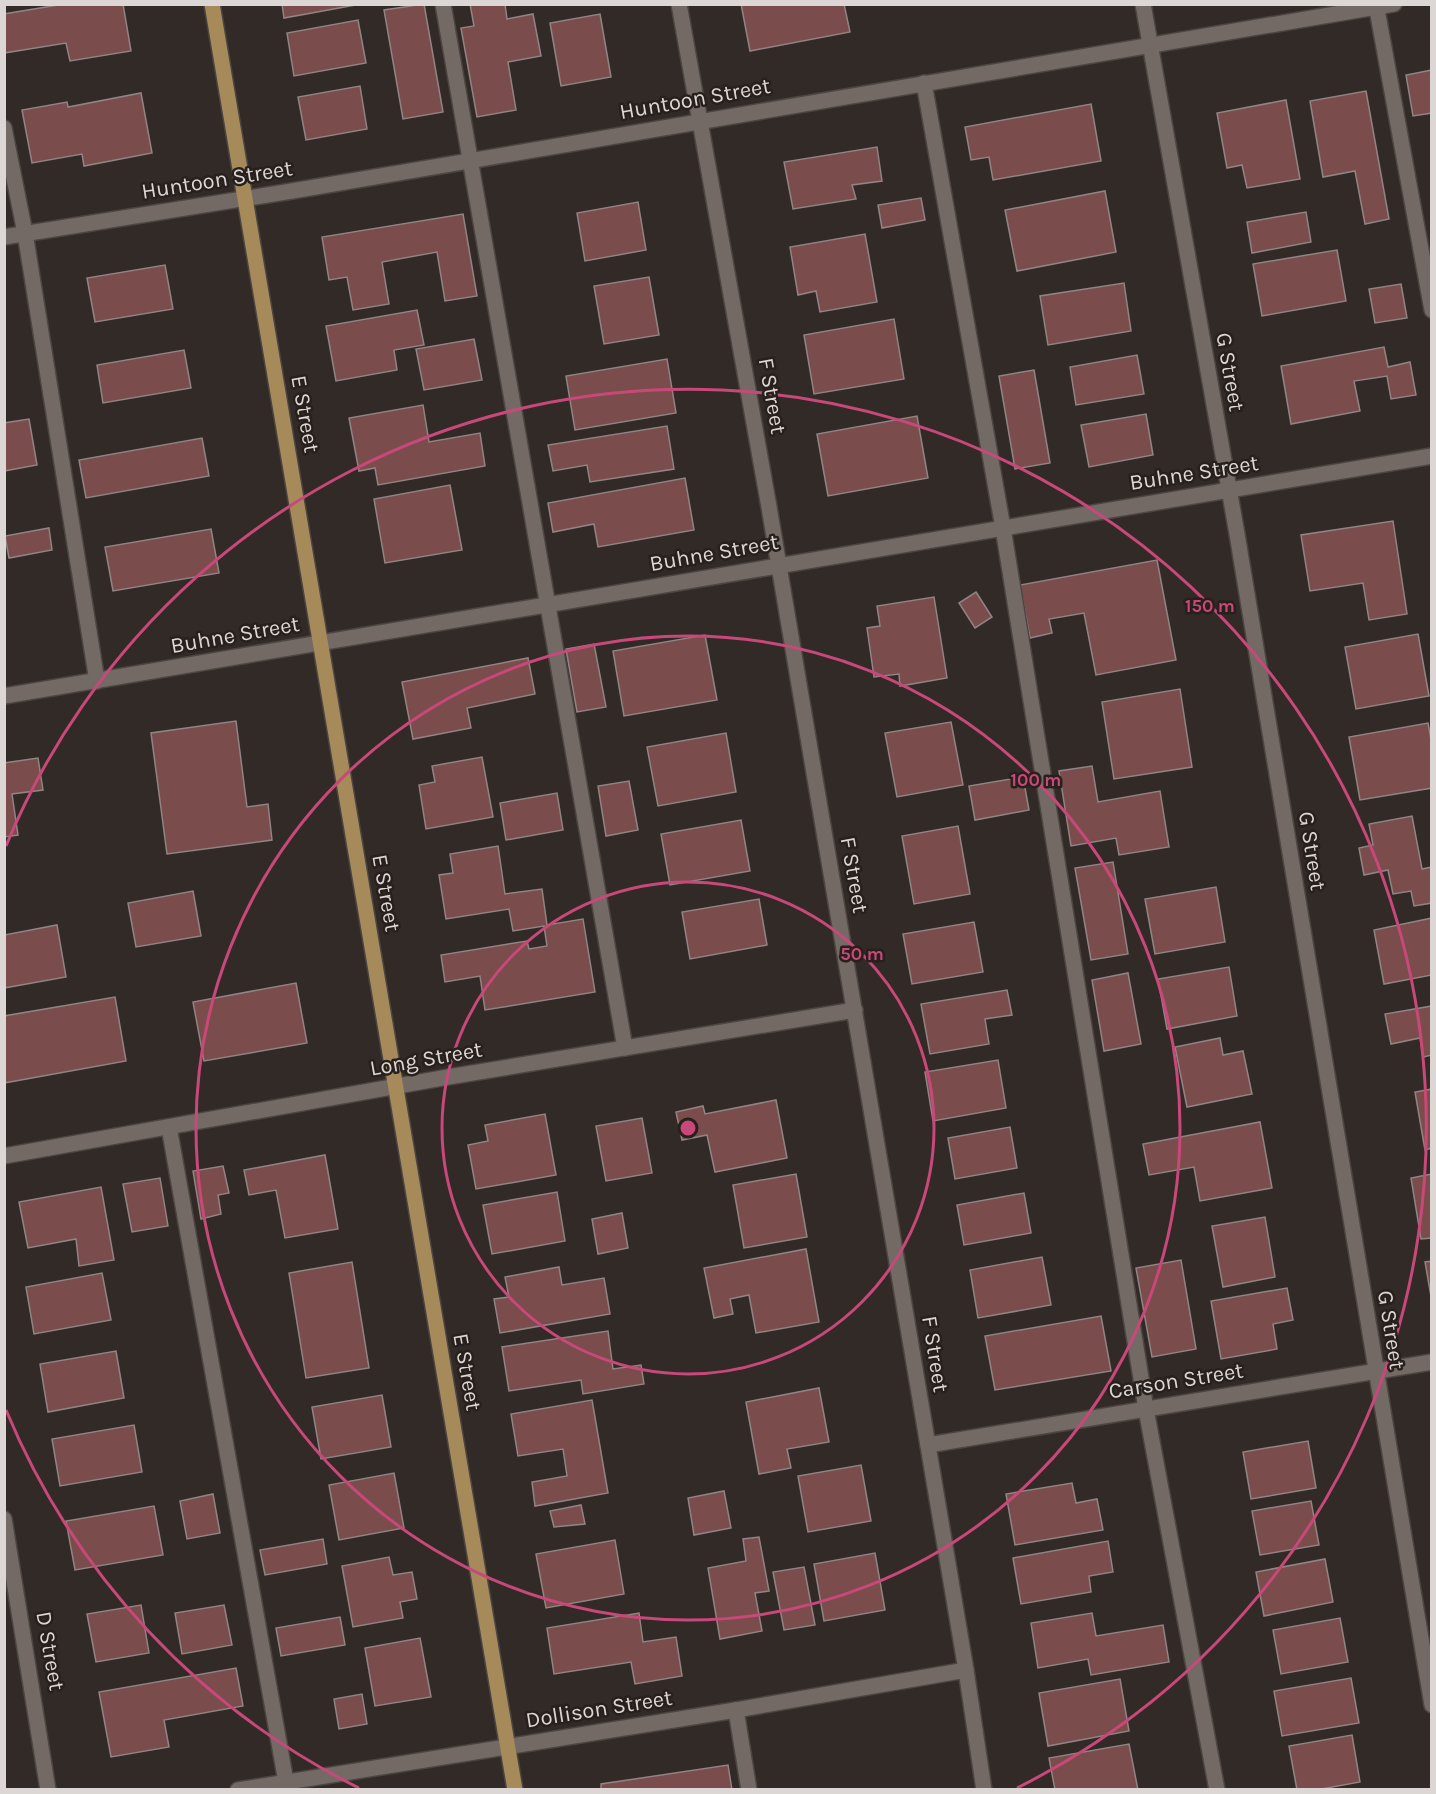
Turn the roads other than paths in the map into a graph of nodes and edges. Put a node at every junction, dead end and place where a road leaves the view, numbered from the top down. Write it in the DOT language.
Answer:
graph roads {
  1 [pos="212,4"];
  2 [pos="443,4"];
  3 [pos="679,4"];
  4 [pos="1143,4"];
  5 [pos="1394,4"];
  6 [pos="1376,6"];
  7 [pos="1150,45"];
  8 [pos="924,83"];
  9 [pos="698,122"];
  10 [pos="4,128"];
  11 [pos="471,160"];
  12 [pos="245,198"];
  13 [pos="25,233"];
  14 [pos="4,237"];
  15 [pos="1431,310"];
  16 [pos="1431,456"];
  17 [pos="1229,490"];
  18 [pos="1003,528"];
  19 [pos="778,564"];
  20 [pos="546,605"];
  21 [pos="321,643"];
  22 [pos="97,681"];
  23 [pos="4,696"];
  24 [pos="855,1010"];
  25 [pos="625,1048"];
  26 [pos="395,1087"];
  27 [pos="169,1127"];
  28 [pos="4,1156"];
  29 [pos="1431,1362"];
  30 [pos="1375,1371"];
  31 [pos="1146,1409"];
  32 [pos="928,1445"];
  33 [pos="4,1519"];
  34 [pos="966,1670"];
  35 [pos="1431,1706"];
  36 [pos="736,1710"];
  37 [pos="507,1746"];
  38 [pos="286,1782"];
  39 [pos="48,1790"];
  40 [pos="238,1790"];
  41 [pos="515,1790"];
  42 [pos="749,1790"];
  43 [pos="984,1790"];
  44 [pos="1217,1790"];
  1 -- 12 [label="main road, E Street"];
  2 -- 11 [label="street"];
  3 -- 9 [label="street, F Street"];
  4 -- 7 [label="street, G Street"];
  5 -- 6 [label="street, Huntoon Street"];
  6 -- 7 [label="street, Huntoon Street"];
  6 -- 15 [label="street"];
  7 -- 8 [label="street, Huntoon Street"];
  7 -- 17 [label="street, G Street"];
  8 -- 9 [label="street, Huntoon Street"];
  8 -- 18 [label="street"];
  9 -- 11 [label="street, Huntoon Street"];
  9 -- 19 [label="street, F Street"];
  10 -- 13 [label="street"];
  11 -- 12 [label="street, Huntoon Street"];
  11 -- 20 [label="street"];
  12 -- 13 [label="street, Huntoon Street"];
  12 -- 21 [label="main road, E Street"];
  13 -- 14 [label="street, Huntoon Street"];
  13 -- 22 [label="street"];
  16 -- 17 [label="street, Buhne Street"];
  17 -- 18 [label="street, Buhne Street"];
  17 -- 30 [label="street, G Street"];
  18 -- 19 [label="street, Buhne Street"];
  18 -- 31 [label="street"];
  19 -- 20 [label="street, Buhne Street"];
  19 -- 24 [label="street, F Street"];
  20 -- 21 [label="street, Buhne Street"];
  20 -- 25 [label="street"];
  21 -- 22 [label="street, Buhne Street"];
  21 -- 26 [label="main road, E Street"];
  22 -- 23 [label="street, Buhne Street"];
  24 -- 25 [label="street, Long Street"];
  24 -- 32 [label="street, F Street"];
  25 -- 26 [label="street, Long Street"];
  26 -- 27 [label="street, Long Street"];
  26 -- 37 [label="main road, E Street"];
  27 -- 28 [label="street, Long Street"];
  27 -- 38 [label="street"];
  29 -- 30 [label="street, Carson Street"];
  30 -- 31 [label="street, Carson Street"];
  30 -- 35 [label="street, G Street"];
  31 -- 32 [label="street, Carson Street"];
  31 -- 44 [label="street"];
  32 -- 34 [label="street, F Street"];
  33 -- 39 [label="street, D Street"];
  34 -- 36 [label="street, Dollison Street"];
  34 -- 43 [label="street, F Street"];
  36 -- 37 [label="street, Dollison Street"];
  36 -- 42 [label="street"];
  37 -- 38 [label="street, Dollison Street"];
  37 -- 41 [label="main road, E Street"];
  38 -- 40 [label="street, Dollison Street"];
}
